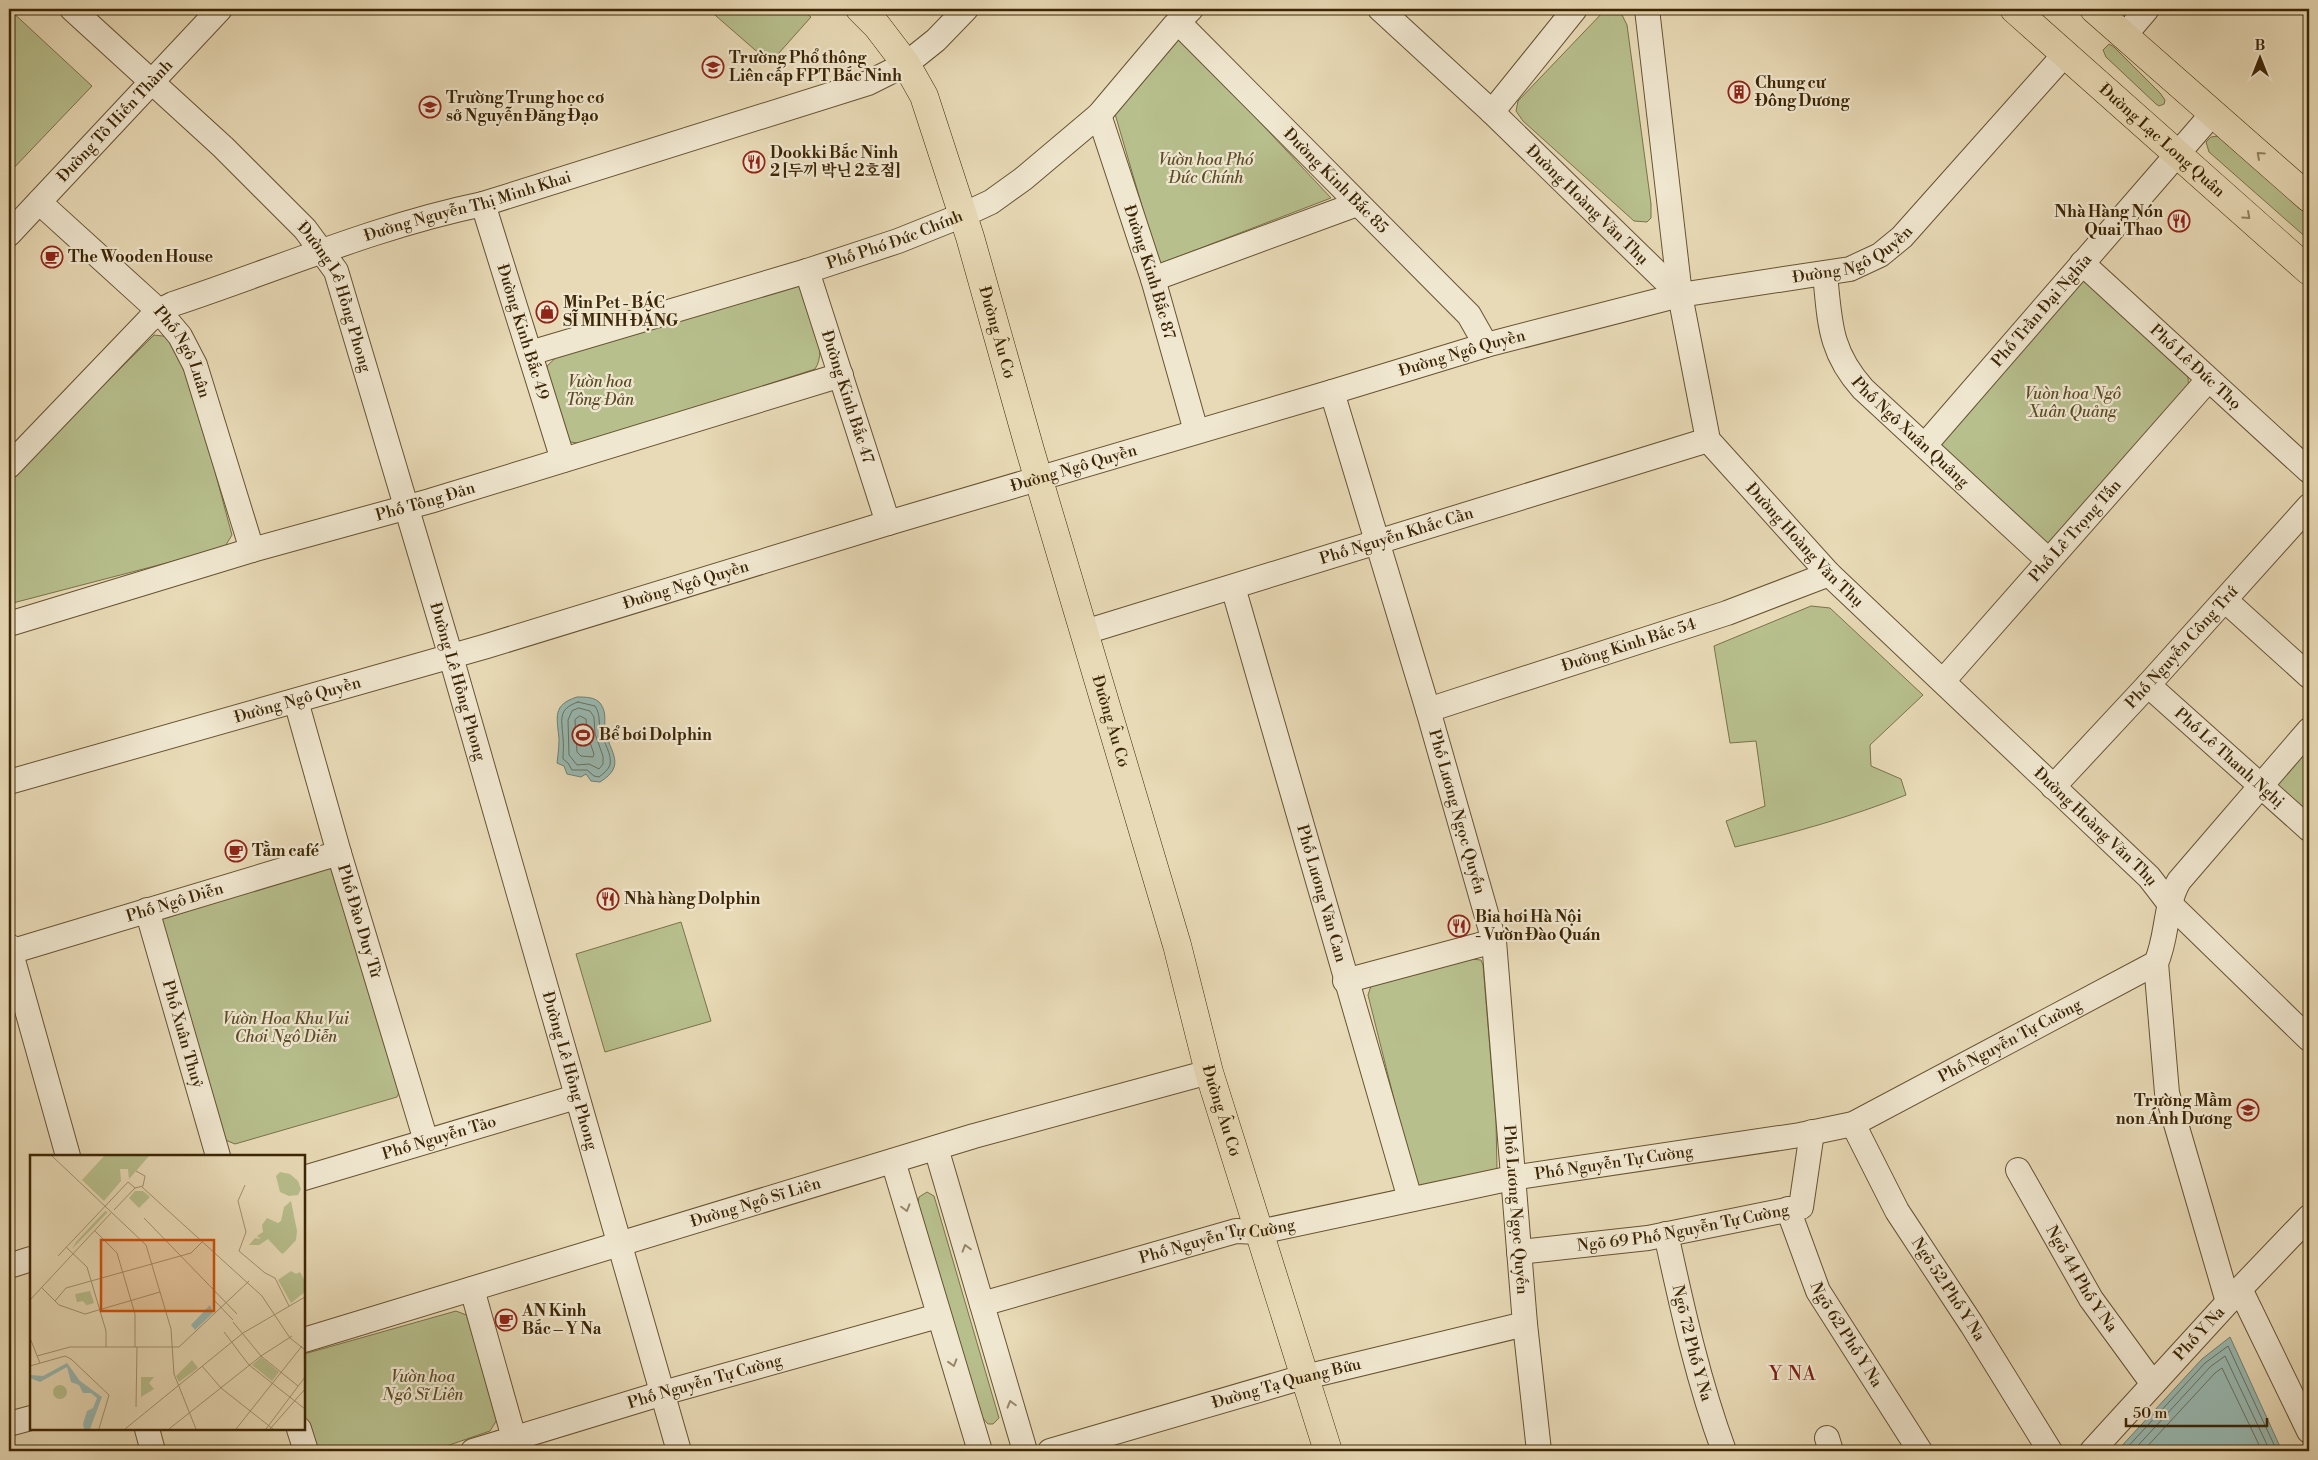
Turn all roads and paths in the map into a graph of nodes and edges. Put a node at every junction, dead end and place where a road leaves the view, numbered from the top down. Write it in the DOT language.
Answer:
graph roads {
  1 [pos="72,9"];
  2 [pos="220,9"];
  3 [pos="860,9"];
  4 [pos="966,9"];
  5 [pos="1380,9"];
  6 [pos="1575,9"];
  7 [pos="1647,9"];
  8 [pos="2014,9"];
  9 [pos="2094,9"];
  10 [pos="2147,9"];
  11 [pos="1185,15"];
  12 [pos="2124,36"];
  13 [pos="2065,54"];
  14 [pos="906,64"];
  15 [pos="152,82"];
  16 [pos="1492,112"];
  17 [pos="2213,113"];
  18 [pos="1099,115"];
  19 [pos="2178,155"];
  20 [pos="2309,198"];
  21 [pos="39,202"];
  22 [pos="483,204"];
  23 [pos="1357,204"];
  24 [pos="962,215"];
  25 [pos="9,234"];
  26 [pos="321,250"];
  27 [pos="2082,263"];
  28 [pos="807,271"];
  29 [pos="2309,271"];
  30 [pos="1824,274"];
  31 [pos="1153,279"];
  32 [pos="1680,295"];
  33 [pos="159,311"];
  34 [pos="1486,344"];
  35 [pos="530,353"];
  36 [pos="841,375"];
  37 [pos="2208,380"];
  38 [pos="1332,392"];
  39 [pos="1196,431"];
  40 [pos="1708,440"];
  41 [pos="1925,445"];
  42 [pos="563,460"];
  43 [pos="9,466"];
  44 [pos="2309,471"];
  45 [pos="1039,478"];
  46 [pos="2309,506"];
  47 [pos="405,507"];
  48 [pos="888,523"];
  49 [pos="1376,542"];
  50 [pos="252,550"];
  51 [pos="2048,560"];
  52 [pos="1829,574"];
  53 [pos="1232,587"];
  54 [pos="2225,600"];
  55 [pos="9,624"];
  56 [pos="1085,632"];
  57 [pos="451,657"];
  58 [pos="2309,676"];
  59 [pos="1943,681"];
  60 [pos="2148,685"];
  61 [pos="296,701"];
  62 [pos="1428,710"];
  63 [pos="2309,730"];
  64 [pos="9,782"];
  65 [pos="2262,786"];
  66 [pos="2053,787"];
  67 [pos="2309,829"];
  68 [pos="339,853"];
  69 [pos="2169,903"];
  70 [pos="147,910"];
  71 [pos="1494,941"];
  72 [pos="10,949"];
  73 [pos="2156,963"];
  74 [pos="1345,981"];
  75 [pos="2309,1039"];
  76 [pos="1209,1072"];
  77 [pos="576,1097"];
  78 [pos="1853,1124"];
  79 [pos="1812,1132"];
  80 [pos="426,1141"];
  81 [pos="936,1148"];
  82 [pos="68,1155"];
  83 [pos="218,1155"];
  84 [pos="892,1161"];
  85 [pos="2018,1170"];
  86 [pos="305,1178"];
  87 [pos="1512,1178"];
  88 [pos="1410,1199"];
  89 [pos="1788,1209"];
  90 [pos="2308,1221"];
  91 [pos="1259,1232"];
  92 [pos="1666,1234"];
  93 [pos="620,1244"];
  94 [pos="1519,1252"];
  95 [pos="30,1259"];
  96 [pos="9,1266"];
  97 [pos="472,1289"];
  98 [pos="2234,1295"];
  99 [pos="982,1304"];
  100 [pos="938,1316"];
  101 [pos="1525,1324"];
  102 [pos="305,1340"];
  103 [pos="1305,1377"];
  104 [pos="2153,1384"];
  105 [pos="663,1393"];
  106 [pos="30,1418"];
  107 [pos="9,1424"];
  108 [pos="147,1430"];
  109 [pos="299,1430"];
  110 [pos="2309,1431"];
  111 [pos="514,1438"];
  112 [pos="153,1451"];
  113 [pos="306,1451"];
  114 [pos="473,1451"];
  115 [pos="679,1451"];
  116 [pos="980,1451"];
  117 [pos="1025,1451"];
  118 [pos="1050,1451"];
  119 [pos="1328,1451"];
  120 [pos="1539,1451"];
  121 [pos="1724,1451"];
  122 [pos="1920,1451"];
  123 [pos="2050,1451"];
  124 [pos="2092,1451"];
  1 -- 15 [label="street, Đường Lê Hồng Phong"];
  2 -- 15 [label="street, Đường Tô Hiến Thành"];
  3 -- 14 [label="main road, Đường Âu Cơ"];
  4 -- 14 [label="street, Đường Nguyễn Thị Minh Khai"];
  5 -- 16 [label="street, Đường Hoàng Văn Thụ"];
  6 -- 16 [label="street"];
  7 -- 32 [label="street"];
  8 -- 13 [label="main road, Đường Lạc Long Quân"];
  9 -- 12 [label="main road"];
  10 -- 12 [label="street"];
  11 -- 18 [label="street, Phố Phó Đức Chính"];
  11 -- 23 [label="street, Đường Kinh Bắc 85"];
  12 -- 17 [label="main road"];
  13 -- 19 [label="main road, Đường Lạc Long Quân"];
  13 -- 30 [label="street, Đường Ngô Quyền"];
  14 -- 22 [label="street, Đường Nguyễn Thị Minh Khai"];
  14 -- 24 [label="main road, Đường Âu Cơ"];
  15 -- 21 [label="street, Đường Tô Hiến Thành"];
  15 -- 26 [label="street, Đường Lê Hồng Phong"];
  16 -- 32 [label="street, Đường Hoàng Văn Thụ"];
  17 -- 19 [label="street, Phố Trần Đại Nghĩa"];
  20 -- 17 [label="main road, one-way"];
  18 -- 24 [label="street, Phố Phó Đức Chính"];
  18 -- 31 [label="street, Đường Kinh Bắc 87"];
  19 -- 27 [label="street, Phố Trần Đại Nghĩa"];
  19 -- 29 [label="main road, Đường Lạc Long Quân, one-way"];
  21 -- 25 [label="street, Đường Tô Hiến Thành"];
  21 -- 33 [label="street, Phố Ngô Luân"];
  22 -- 26 [label="street, Đường Nguyễn Thị Minh Khai"];
  22 -- 35 [label="street, Đường Kinh Bắc 49"];
  23 -- 31 [label="street"];
  23 -- 34 [label="street, Đường Kinh Bắc 85"];
  24 -- 28 [label="street, Phố Phó Đức Chính"];
  24 -- 45 [label="main road, Đường Âu Cơ"];
  26 -- 33 [label="street, Đường Nguyễn Thị Minh Khai"];
  26 -- 47 [label="street, Đường Lê Hồng Phong"];
  27 -- 37 [label="street, Phố Lê Đức Thọ"];
  27 -- 41 [label="street, Phố Trần Đại Nghĩa"];
  28 -- 35 [label="street, Phố Phó Đức Chính"];
  28 -- 36 [label="street, Đường Kinh Bắc 47"];
  30 -- 32 [label="street, Đường Ngô Quyền"];
  30 -- 41 [label="street, Phố Ngô Xuân Quảng"];
  31 -- 39 [label="street, Đường Kinh Bắc 87"];
  32 -- 34 [label="street, Đường Ngô Quyền"];
  32 -- 40 [label="street"];
  33 -- 43 [label="street, Đường Nguyễn Thị Minh Khai"];
  33 -- 50 [label="street, Phố Ngô Luân"];
  34 -- 38 [label="street, Đường Ngô Quyền"];
  35 -- 42 [label="street, Đường Kinh Bắc 49"];
  36 -- 42 [label="street, Phố Tông Đản"];
  36 -- 48 [label="street, Đường Kinh Bắc 47"];
  37 -- 44 [label="street, Phố Lê Đức Thọ"];
  37 -- 51 [label="street, Phố Lê Trọng Tấn"];
  38 -- 39 [label="street, Đường Ngô Quyền"];
  38 -- 49 [label="street, Phố Lương Ngọc Quyến"];
  39 -- 45 [label="street, Đường Ngô Quyền"];
  40 -- 49 [label="street, Phố Nguyễn Khắc Cần"];
  40 -- 52 [label="street, Đường Hoàng Văn Thụ"];
  41 -- 51 [label="street, Phố Ngô Xuân Quảng"];
  42 -- 47 [label="street, Phố Tông Đản"];
  45 -- 48 [label="street, Đường Ngô Quyền"];
  45 -- 56 [label="main road, Đường Âu Cơ"];
  46 -- 54 [label="street, Phố Nguyễn Công Trứ"];
  47 -- 50 [label="street, Phố Tông Đản"];
  47 -- 57 [label="street, Đường Lê Hồng Phong"];
  48 -- 57 [label="street, Đường Ngô Quyền"];
  49 -- 53 [label="street, Phố Nguyễn Khắc Cần"];
  49 -- 62 [label="street, Phố Lương Ngọc Quyến"];
  50 -- 55 [label="street, Phố Tông Đản"];
  51 -- 59 [label="street, Phố Lê Trọng Tấn"];
  52 -- 59 [label="street, Đường Hoàng Văn Thụ"];
  52 -- 62 [label="street, Đường Kinh Bắc 54"];
  53 -- 56 [label="street, Phố Nguyễn Khắc Cần"];
  53 -- 74 [label="street, Phố Lương Văn Can"];
  54 -- 58 [label="street"];
  54 -- 60 [label="street, Phố Nguyễn Công Trứ"];
  56 -- 76 [label="main road, Đường Âu Cơ"];
  57 -- 61 [label="street, Đường Ngô Quyền"];
  57 -- 77 [label="street, Đường Lê Hồng Phong"];
  59 -- 66 [label="street, Đường Hoàng Văn Thụ"];
  60 -- 65 [label="street, Phố Lê Thanh Nghị"];
  60 -- 66 [label="street, Phố Nguyễn Công Trứ"];
  61 -- 64 [label="street, Đường Ngô Quyền"];
  61 -- 68 [label="street, Phố Đào Duy Từ"];
  62 -- 71 [label="street, Phố Lương Ngọc Quyến"];
  63 -- 65 [label="street"];
  65 -- 67 [label="street, Phố Lê Thanh Nghị"];
  65 -- 69 [label="street"];
  66 -- 69 [label="street, Đường Hoàng Văn Thụ"];
  68 -- 70 [label="street, Phố Ngô Diễn"];
  68 -- 80 [label="street, Phố Đào Duy Từ"];
  69 -- 73 [label="street"];
  69 -- 75 [label="street, Đường Hoàng Văn Thụ"];
  70 -- 72 [label="street, Phố Ngô Diễn"];
  70 -- 83 [label="street, Phố Xuân Thuỷ"];
  71 -- 74 [label="street"];
  71 -- 87 [label="street, Phố Lương Ngọc Quyến"];
  72 -- 82 [label="street"];
  73 -- 78 [label="street, Phố Nguyễn Tự Cường"];
  73 -- 98 [label="street"];
  74 -- 88 [label="street, Phố Lương Văn Can"];
  76 -- 81 [label="street, Đường Ngô Sĩ Liên"];
  76 -- 91 [label="main road, Đường Âu Cơ"];
  77 -- 80 [label="street, Phố Nguyễn Tảo"];
  77 -- 93 [label="street, Đường Lê Hồng Phong"];
  78 -- 79 [label="street, Phố Nguyễn Tự Cường"];
  78 -- 123 [label="street, Ngõ 52 Phố Y Na"];
  79 -- 87 [label="street, Phố Nguyễn Tự Cường"];
  79 -- 89 [label="street, Ngõ 69 Phố Nguyễn Tự Cường"];
  80 -- 86 [label="street, Phố Nguyễn Tảo"];
  81 -- 84 [label="street, Đường Ngô Sĩ Liên"];
  99 -- 81 [label="street, one-way"];
  84 -- 93 [label="street, Đường Ngô Sĩ Liên"];
  84 -- 100 [label="street, one-way"];
  85 -- 104 [label="street, Ngõ 44 Phố Y Na"];
  87 -- 88 [label="street, Phố Nguyễn Tự Cường"];
  87 -- 94 [label="street, Phố Lương Ngọc Quyến"];
  88 -- 91 [label="street, Phố Nguyễn Tự Cường"];
  89 -- 92 [label="street, Ngõ 69 Phố Nguyễn Tự Cường"];
  89 -- 122 [label="street, Ngõ 62 Phố Y Na"];
  90 -- 98 [label="street, Phố Y Na"];
  91 -- 99 [label="street, Phố Nguyễn Tự Cường"];
  91 -- 103 [label="main road, Đường Âu Cơ"];
  92 -- 94 [label="street, Ngõ 69 Phố Nguyễn Tự Cường"];
  92 -- 121 [label="street, Ngõ 72 Phố Y Na"];
  93 -- 97 [label="street, Đường Ngô Sĩ Liên"];
  93 -- 105 [label="street, Đường Lê Hồng Phong"];
  94 -- 101 [label="street, Phố Lương Ngọc Quyến"];
  95 -- 96 [label="street"];
  97 -- 102 [label="street, Đường Ngô Sĩ Liên"];
  97 -- 111 [label="street"];
  98 -- 104 [label="street, Phố Y Na"];
  98 -- 110 [label="street"];
  117 -- 99 [label="street, one-way"];
  100 -- 105 [label="street, Phố Nguyễn Tự Cường"];
  100 -- 116 [label="street, one-way"];
  101 -- 103 [label="street, Đường Tạ Quang Bửu"];
  101 -- 120 [label="street, Phố Lương Ngọc Quyến"];
  103 -- 118 [label="street, Đường Tạ Quang Bửu"];
  103 -- 119 [label="main road, Đường Âu Cơ"];
  104 -- 124 [label="street, Phố Y Na"];
  105 -- 111 [label="street, Phố Nguyễn Tự Cường"];
  105 -- 115 [label="street, Đường Lê Hồng Phong"];
  106 -- 107 [label="street"];
  108 -- 112 [label="street"];
  109 -- 113 [label="street"];
  111 -- 114 [label="street, Phố Nguyễn Tự Cường"];
}
